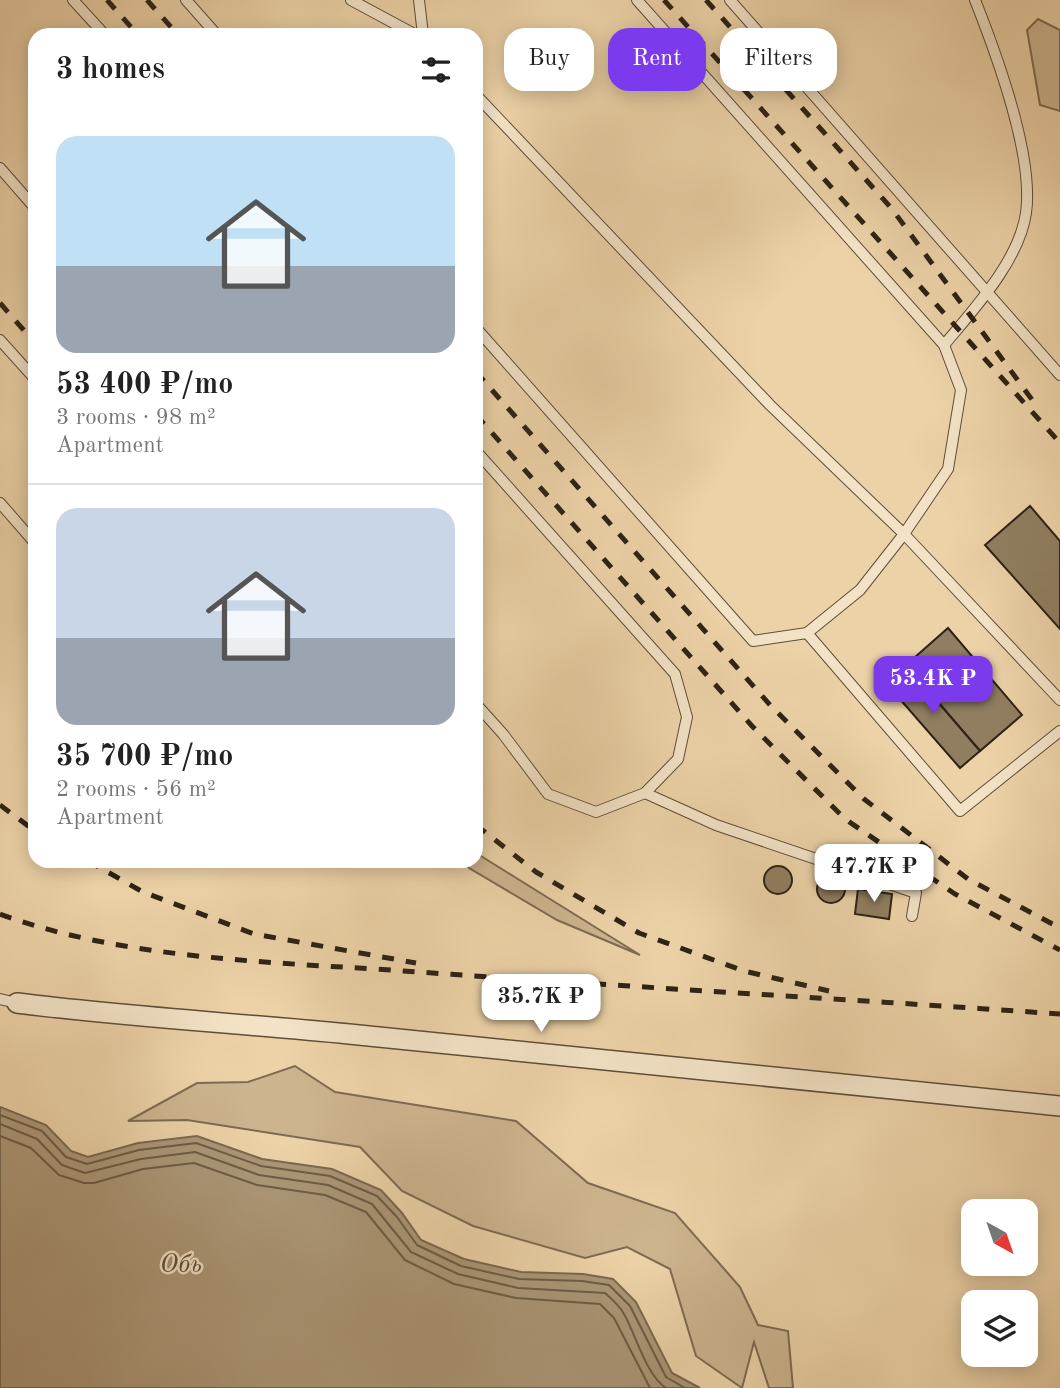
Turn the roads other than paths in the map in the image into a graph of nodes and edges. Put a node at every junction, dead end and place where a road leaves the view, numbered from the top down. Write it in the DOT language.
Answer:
graph roads {
  1 [pos="73,0"];
  2 [pos="186,0"];
  3 [pos="351,0"];
  4 [pos="419,0"];
  5 [pos="637,0"];
  6 [pos="730,0"];
  7 [pos="975,0"];
  8 [pos="98,28"];
  9 [pos="211,28"];
  10 [pos="403,28"];
  11 [pos="422,28"];
  12 [pos="483,102"];
  13 [pos="0,168"];
  14 [pos="28,200"];
  15 [pos="987,293"];
  16 [pos="483,336"];
  17 [pos="0,340"];
  18 [pos="944,345"];
  19 [pos="28,371"];
  20 [pos="1060,375"];
  21 [pos="483,459"];
  22 [pos="0,503"];
  23 [pos="904,534"];
  24 [pos="28,535"];
  25 [pos="807,634"];
  26 [pos="1060,700"];
  27 [pos="483,712"];
  28 [pos="1060,731"];
  29 [pos="645,793"];
  30 [pos="912,916"];
  31 [pos="8,1001"];
  32 [pos="1060,1106"];
  1 -- 8 [label="lane"];
  2 -- 9 [label="lane"];
  3 -- 10 [label="lane"];
  4 -- 11 [label="lane"];
  5 -- 18 [label="lane"];
  6 -- 15 [label="lane"];
  7 -- 15 [label="lane"];
  12 -- 23 [label="lane"];
  13 -- 14 [label="lane"];
  15 -- 18 [label="lane"];
  15 -- 20 [label="lane"];
  16 -- 25 [label="lane"];
  17 -- 19 [label="lane"];
  18 -- 23 [label="lane"];
  21 -- 29 [label="lane"];
  22 -- 24 [label="lane"];
  23 -- 25 [label="lane"];
  23 -- 26 [label="lane"];
  25 -- 28 [label="lane"];
  27 -- 29 [label="lane"];
  29 -- 30 [label="lane"];
  31 -- 32 [label="street"];
}
